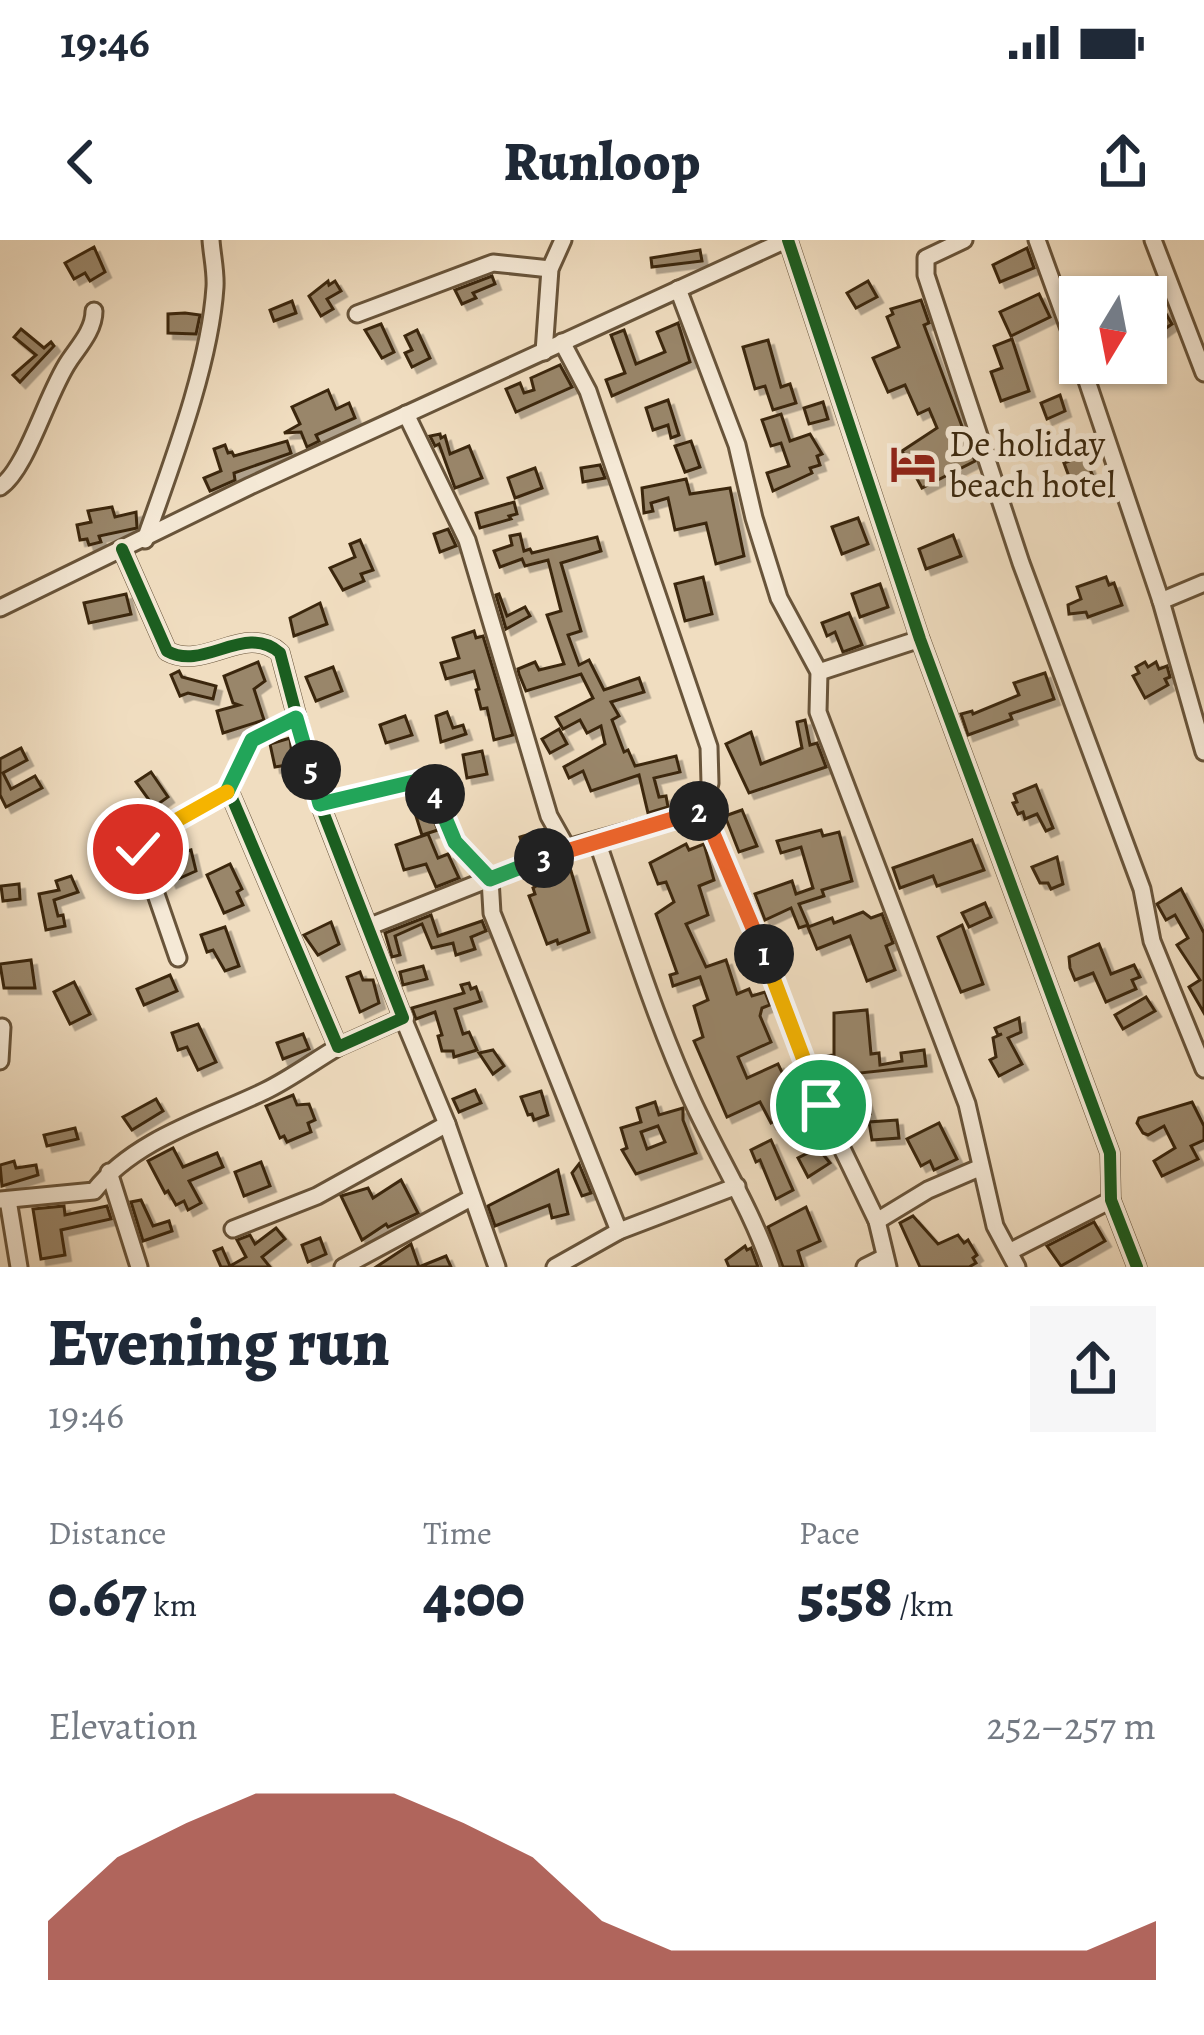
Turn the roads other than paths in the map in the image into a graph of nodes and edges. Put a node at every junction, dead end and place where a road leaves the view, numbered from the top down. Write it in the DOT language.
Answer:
graph roads {
  1 [pos="211,240"];
  2 [pos="563,240"];
  3 [pos="787,240"];
  4 [pos="964,240"];
  5 [pos="1037,240"];
  6 [pos="1153,240"];
  7 [pos="550,269"];
  8 [pos="678,289"];
  9 [pos="1059,300"];
  10 [pos="94,311"];
  11 [pos="357,314"];
  12 [pos="562,342"];
  13 [pos="544,352"];
  14 [pos="1204,373"];
  15 [pos="1089,384"];
  16 [pos="406,414"];
  17 [pos="0,487"];
  18 [pos="145,540"];
  19 [pos="122,549"];
  20 [pos="1204,584"];
  21 [pos="1161,601"];
  22 [pos="0,608"];
  23 [pos="920,639"];
  24 [pos="819,672"];
  25 [pos="296,718"];
  26 [pos="1204,752"];
  27 [pos="229,791"];
  28 [pos="320,804"];
  29 [pos="703,810"];
  30 [pos="597,841"];
  31 [pos="567,848"];
  32 [pos="490,879"];
  33 [pos="368,927"];
  34 [pos="178,958"];
  35 [pos="403,1018"];
  36 [pos="2,1027"];
  37 [pos="338,1047"];
  38 [pos="0,1060"];
  39 [pos="1204,1069"];
  40 [pos="447,1124"];
  41 [pos="979,1168"];
  42 [pos="109,1172"];
  43 [pos="737,1186"];
  44 [pos="471,1198"];
  45 [pos="1111,1199"];
  46 [pos="4,1200"];
  47 [pos="877,1221"];
  48 [pos="233,1229"];
  49 [pos="619,1231"];
  50 [pos="1014,1259"];
  51 [pos="887,1262"];
  52 [pos="19,1267"];
  53 [pos="139,1267"];
  54 [pos="343,1267"];
  55 [pos="497,1267"];
  56 [pos="555,1267"];
  57 [pos="771,1267"];
  58 [pos="866,1267"];
  59 [pos="1137,1267"];
  1 -- 18 [label="street"];
  2 -- 7 [label="street"];
  3 -- 8 [label="street"];
  3 -- 23 [label="street"];
  4 -- 39 [label="street"];
  5 -- 9 [label="street"];
  6 -- 14 [label="street"];
  7 -- 11 [label="street"];
  7 -- 13 [label="street"];
  8 -- 12 [label="street"];
  8 -- 24 [label="street"];
  10 -- 17 [label="street"];
  12 -- 13 [label="street"];
  12 -- 29 [label="street"];
  13 -- 16 [label="street"];
  15 -- 21 [label="street"];
  16 -- 18 [label="street"];
  16 -- 31 [label="street"];
  18 -- 19 [label="street"];
  19 -- 22 [label="street"];
  19 -- 25 [label="street"];
  20 -- 21 [label="street"];
  21 -- 26 [label="street"];
  23 -- 24 [label="street"];
  23 -- 45 [label="street"];
  24 -- 41 [label="street"];
  25 -- 27 [label="street"];
  25 -- 28 [label="street"];
  27 -- 34 [label="street"];
  27 -- 37 [label="street"];
  28 -- 32 [label="street"];
  28 -- 33 [label="street"];
  29 -- 30 [label="street"];
  29 -- 47 [label="street"];
  30 -- 31 [label="street"];
  30 -- 43 [label="street"];
  31 -- 32 [label="street"];
  32 -- 33 [label="street"];
  32 -- 49 [label="street"];
  33 -- 35 [label="street"];
  35 -- 37 [label="street"];
  35 -- 40 [label="street"];
  36 -- 38 [label="street"];
  37 -- 42 [label="street"];
  40 -- 44 [label="street"];
  40 -- 48 [label="street"];
  41 -- 47 [label="street"];
  41 -- 50 [label="street"];
  42 -- 46 [label="street"];
  42 -- 53 [label="street"];
  43 -- 49 [label="street"];
  43 -- 57 [label="street"];
  44 -- 54 [label="street"];
  44 -- 55 [label="street"];
  45 -- 50 [label="street"];
  45 -- 59 [label="street"];
  46 -- 52 [label="street"];
  47 -- 51 [label="street"];
  49 -- 56 [label="street"];
  51 -- 58 [label="street"];
}
